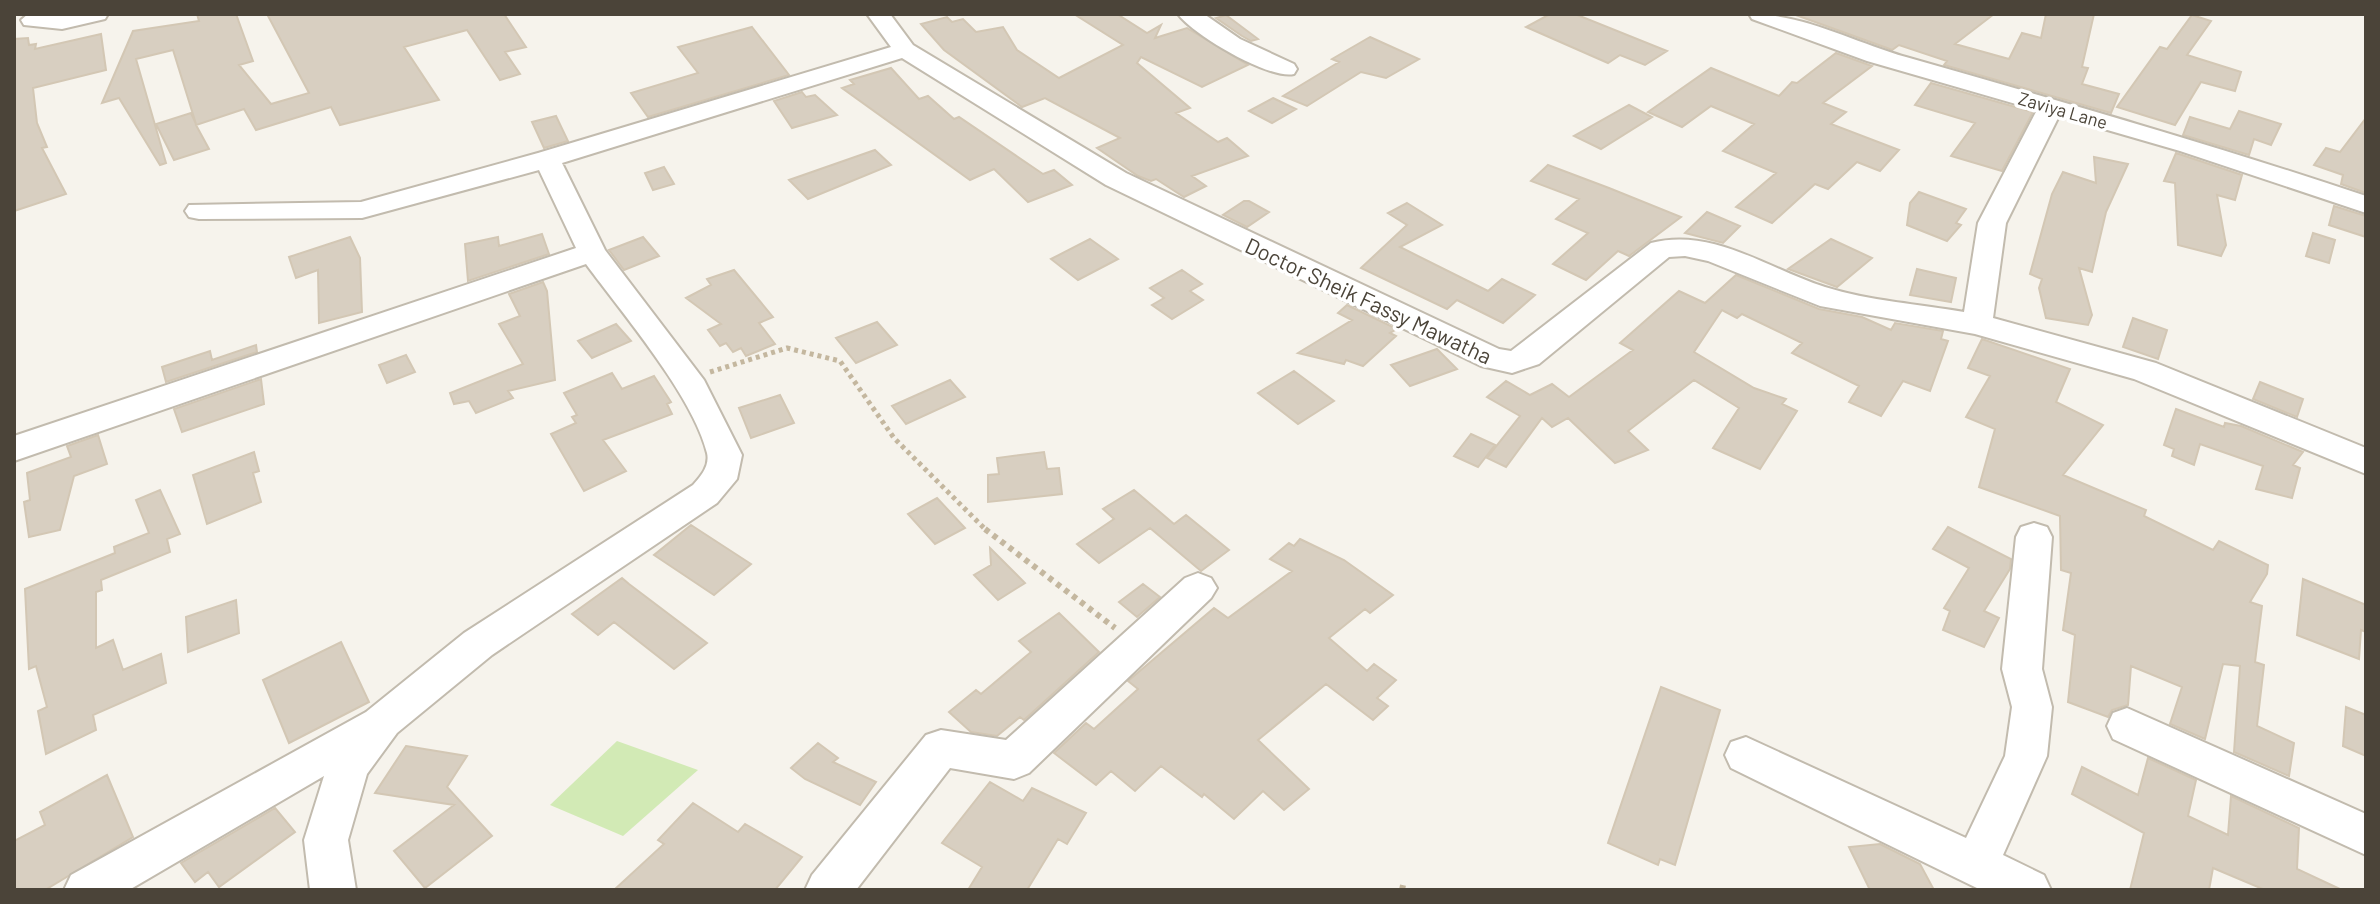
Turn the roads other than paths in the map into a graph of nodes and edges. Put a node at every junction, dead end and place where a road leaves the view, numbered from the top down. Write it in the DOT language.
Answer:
graph roads {
  1 [pos="97,14"];
  2 [pos="878,14"];
  3 [pos="1189,14"];
  4 [pos="1760,14"];
  5 [pos="32,20"];
  6 [pos="905,50"];
  7 [pos="1285,69"];
  8 [pos="2051,106"];
  9 [pos="547,159"];
  10 [pos="2366,205"];
  11 [pos="199,211"];
  12 [pos="592,252"];
  13 [pos="1977,324"];
  14 [pos="14,449"];
  15 [pos="2366,462"];
  16 [pos="2034,537"];
  17 [pos="1198,588"];
  18 [pos="383,721"];
  19 [pos="2127,726"];
  20 [pos="1746,755"];
  21 [pos="2366,835"];
  22 [pos="1977,863"];
  23 [pos="87,890"];
  24 [pos="333,890"];
  25 [pos="828,890"];
  26 [pos="2028,890"];
  1 -- 5 [label="street"];
  2 -- 6 [label="street"];
  3 -- 7 [label="street"];
  4 -- 8 [label="street, Zaviya Lane"];
  6 -- 9 [label="street"];
  6 -- 13 [label="street, Doctor Sheik Fassy Mawatha"];
  8 -- 10 [label="street, Zaviya Lane"];
  8 -- 13 [label="street"];
  9 -- 11 [label="street"];
  9 -- 12 [label="street"];
  12 -- 14 [label="street"];
  12 -- 18 [label="street"];
  13 -- 15 [label="street, Doctor Sheik Fassy Mawatha"];
  16 -- 22 [label="street"];
  17 -- 25 [label="street"];
  18 -- 23 [label="street"];
  18 -- 24 [label="street"];
  19 -- 21 [label="street"];
  20 -- 22 [label="street"];
  22 -- 26 [label="street"];
}
